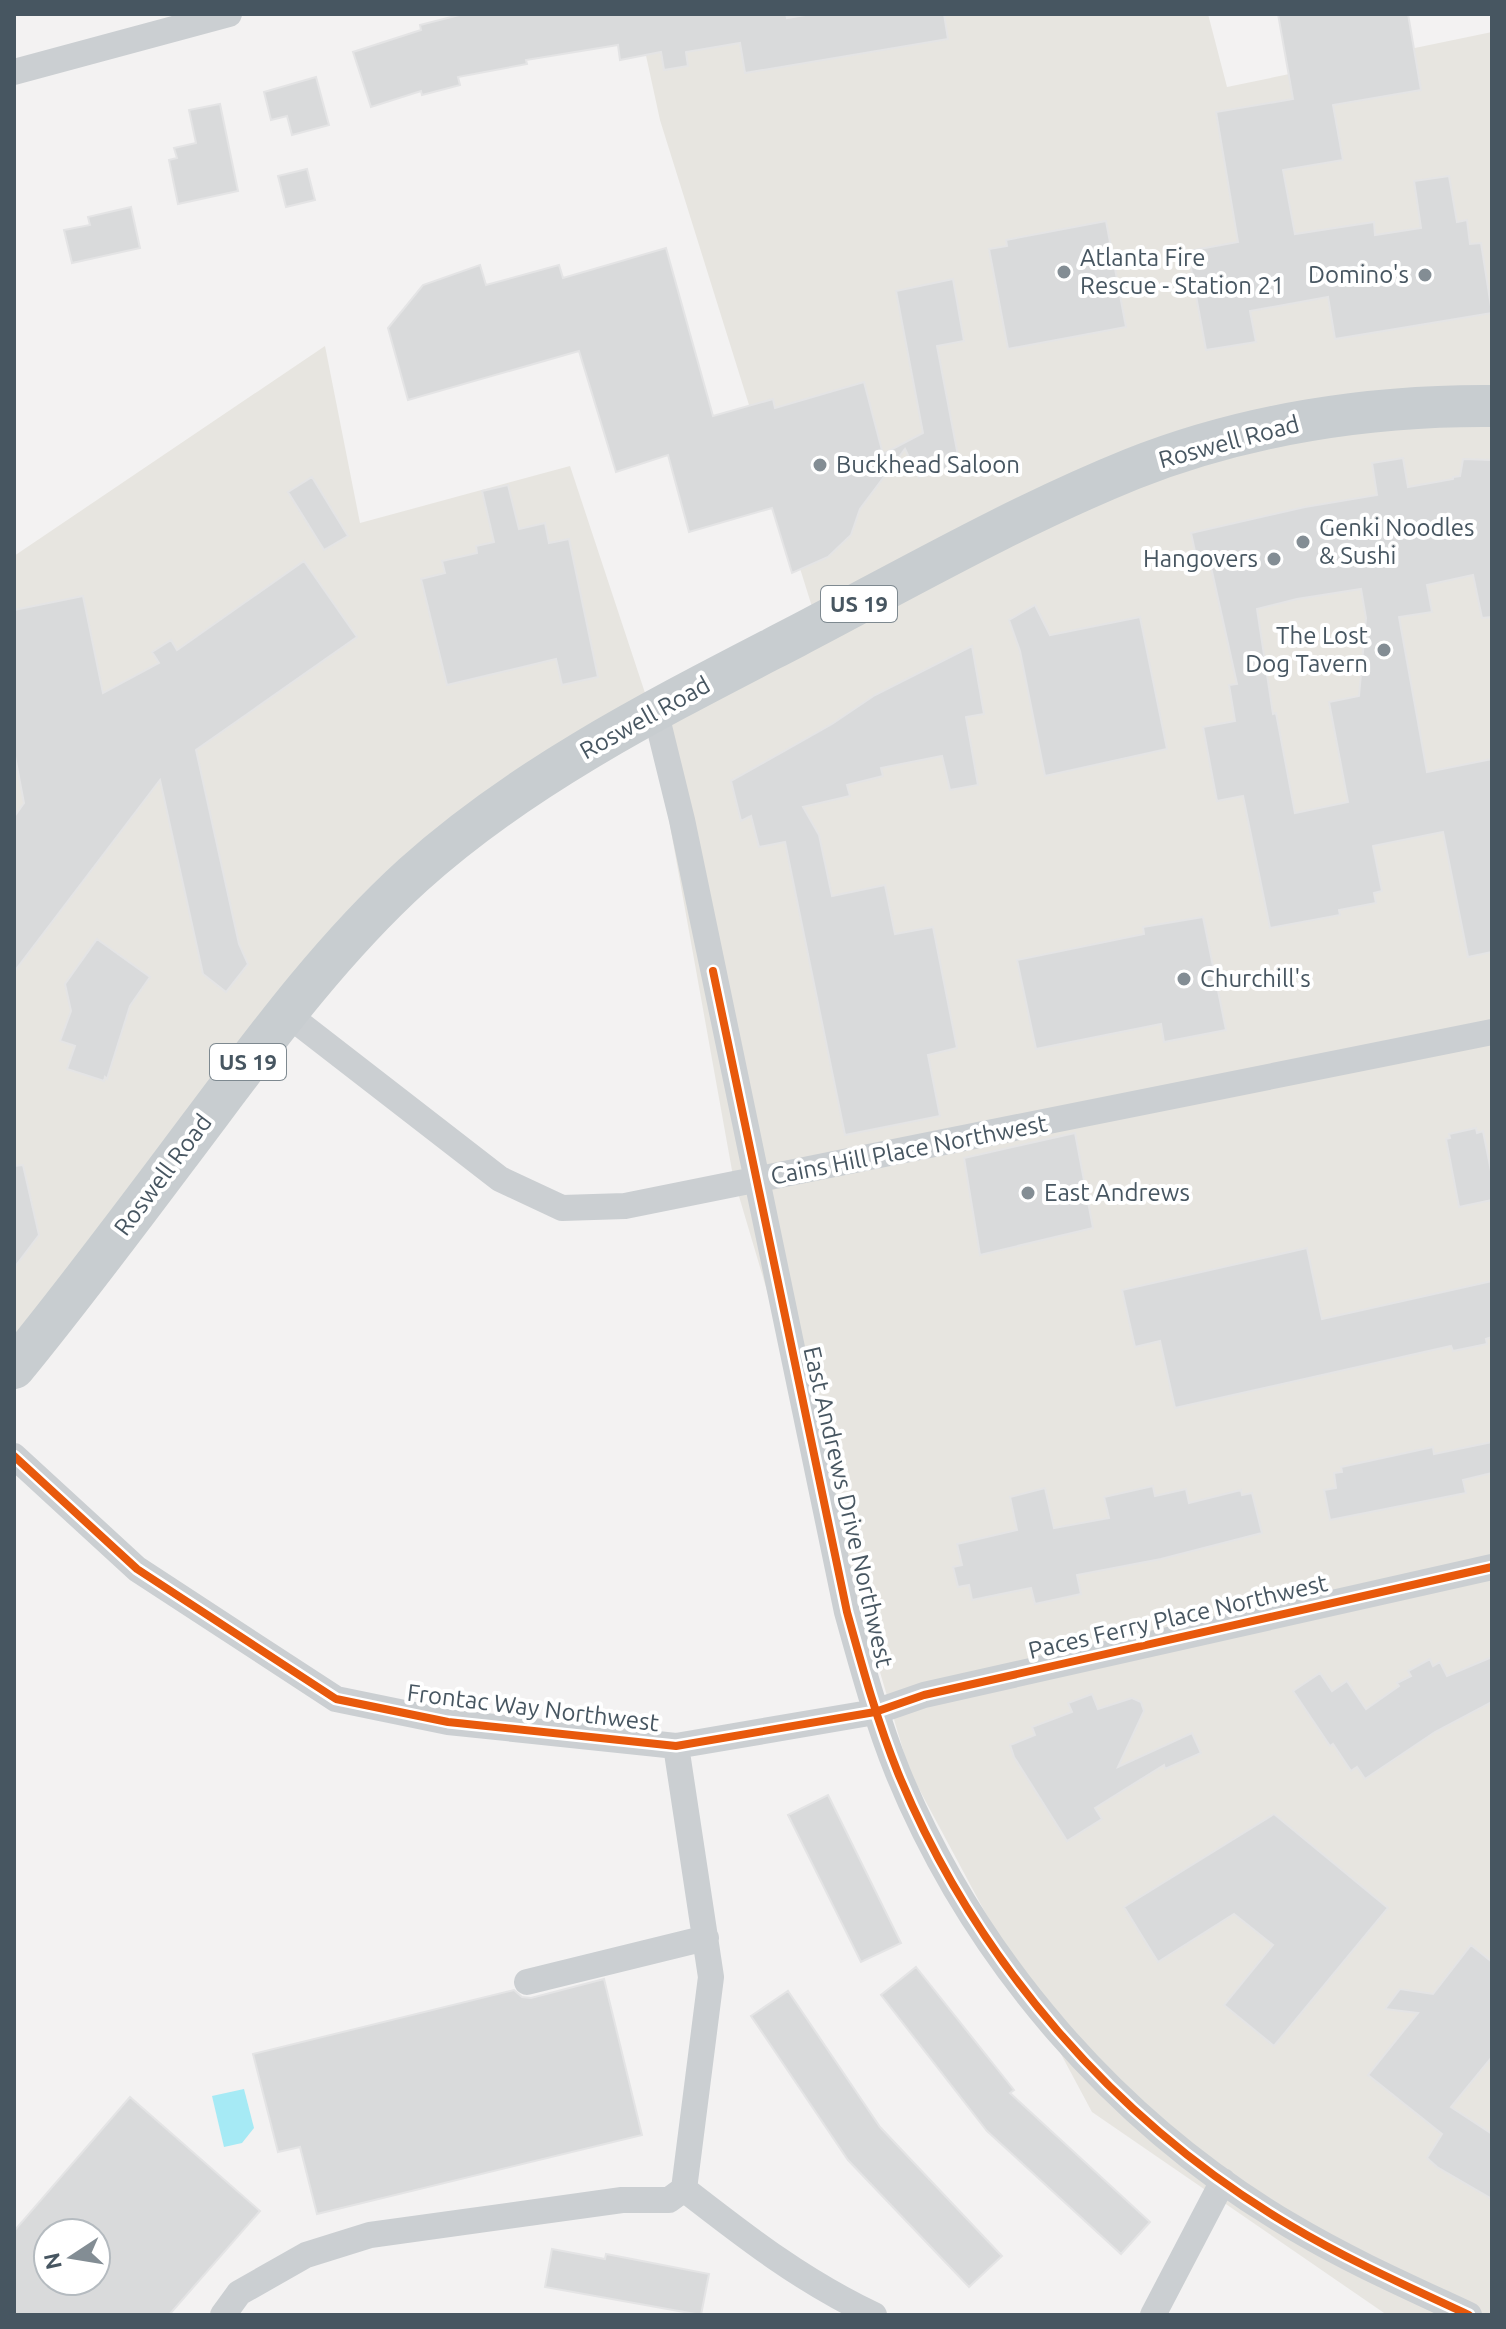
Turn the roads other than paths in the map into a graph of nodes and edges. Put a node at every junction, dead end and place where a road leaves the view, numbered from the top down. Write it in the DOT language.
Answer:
graph roads {
  1 [pos="229,14"];
  2 [pos="14,72"];
  3 [pos="1492,406"];
  4 [pos="655,710"];
  5 [pos="287,1014"];
  6 [pos="1492,1032"];
  7 [pos="757,1181"];
  8 [pos="14,1368"];
  9 [pos="14,1456"];
  10 [pos="1492,1567"];
  11 [pos="875,1712"];
  12 [pos="676,1746"];
  13 [pos="706,1938"];
  14 [pos="527,1982"];
  15 [pos="1223,2181"];
  16 [pos="684,2189"];
  17 [pos="223,2315"];
  18 [pos="874,2315"];
  19 [pos="1153,2315"];
  20 [pos="1469,2315"];
  1 -- 2 [label="street"];
  3 -- 4 [label="main road, Roswell Road / US 19"];
  4 -- 5 [label="main road, Roswell Road / US 19"];
  4 -- 7 [label="street, East Andrews Drive Northwest"];
  5 -- 7 [label="street, Cains Hill Place Northwest"];
  5 -- 8 [label="main road, Roswell Road / US 19"];
  6 -- 7 [label="street, Cains Hill Place Northwest"];
  7 -- 11 [label="street, East Andrews Drive Northwest"];
  9 -- 12 [label="street, Frontac Way Northwest"];
  10 -- 11 [label="street, Paces Ferry Place Northwest"];
  11 -- 12 [label="street, Paces Ferry Place Northwest"];
  11 -- 15 [label="street, East Andrews Drive Northwest"];
  12 -- 13 [label="street"];
  13 -- 14 [label="street"];
  13 -- 16 [label="street"];
  15 -- 19 [label="street"];
  15 -- 20 [label="street, East Andrews Drive Northwest"];
  16 -- 17 [label="street"];
  16 -- 18 [label="street"];
}
